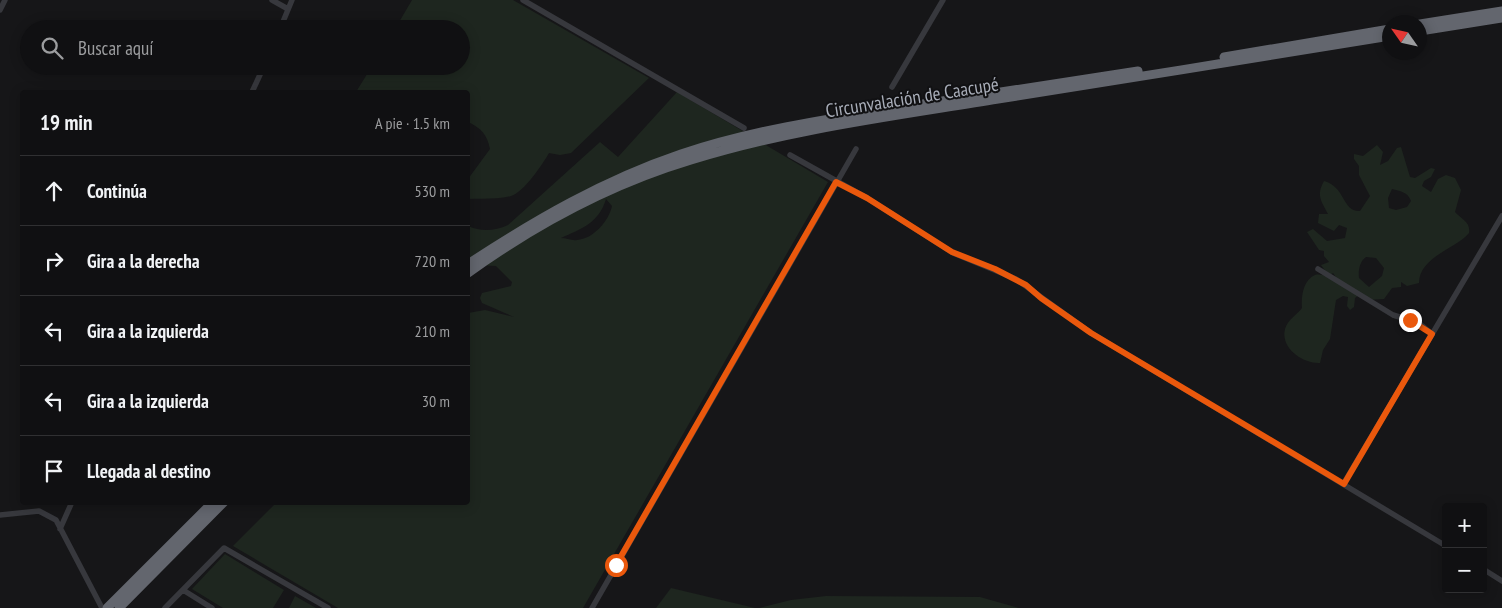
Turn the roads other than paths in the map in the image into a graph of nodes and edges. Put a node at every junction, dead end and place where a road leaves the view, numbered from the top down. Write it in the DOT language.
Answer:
graph roads {
  1 [pos="272,0"];
  2 [pos="292,0"];
  3 [pos="523,0"];
  4 [pos="943,0"];
  5 [pos="288,10"];
  6 [pos="1502,11"];
  7 [pos="1502,18"];
  8 [pos="284,20"];
  9 [pos="1427,23"];
  10 [pos="1382,30"];
  11 [pos="1427,31"];
  12 [pos="1382,37"];
  13 [pos="260,75"];
  14 [pos="892,87"];
  15 [pos="253,90"];
  16 [pos="744,128"];
  17 [pos="856,149"];
  18 [pos="790,155"];
  19 [pos="836,182"];
  20 [pos="1502,216"];
  21 [pos="470,263"];
  22 [pos="1318,269"];
  23 [pos="470,272"];
  24 [pos="1432,334"];
  25 [pos="1344,484"];
  26 [pos="71,505"];
  27 [pos="210,505"];
  28 [pos="221,505"];
  29 [pos="0,515"];
  30 [pos="60,529"];
  31 [pos="1442,544"];
  32 [pos="1487,572"];
  33 [pos="1502,581"];
  34 [pos="183,590"];
  35 [pos="102,608"];
  36 [pos="107,608"];
  37 [pos="119,608"];
  38 [pos="165,608"];
  39 [pos="212,608"];
  40 [pos="328,608"];
  41 [pos="592,608"];
  1 -- 5 [label="street"];
  2 -- 5 [label="street"];
  3 -- 16 [label="street"];
  4 -- 14 [label="street"];
  5 -- 8 [label="street"];
  6 -- 9 [label="highway"];
  7 -- 11 [label="highway"];
  10 -- 21 [label="highway, Circunvalación de Caacupé"];
  12 -- 23 [label="highway, Circunvalación de Caacupé"];
  13 -- 15 [label="street"];
  17 -- 19 [label="street"];
  18 -- 19 [label="street"];
  19 -- 25 [label="street"];
  19 -- 41 [label="street"];
  20 -- 24 [label="street"];
  22 -- 24 [label="street"];
  24 -- 25 [label="street"];
  25 -- 31 [label="street"];
  26 -- 30 [label="street"];
  27 -- 36 [label="highway"];
  28 -- 37 [label="highway"];
  29 -- 30 [label="street"];
  30 -- 35 [label="street"];
  32 -- 33 [label="street"];
  34 -- 38 [label="street"];
  34 -- 39 [label="street"];
  34 -- 40 [label="street"];
}
